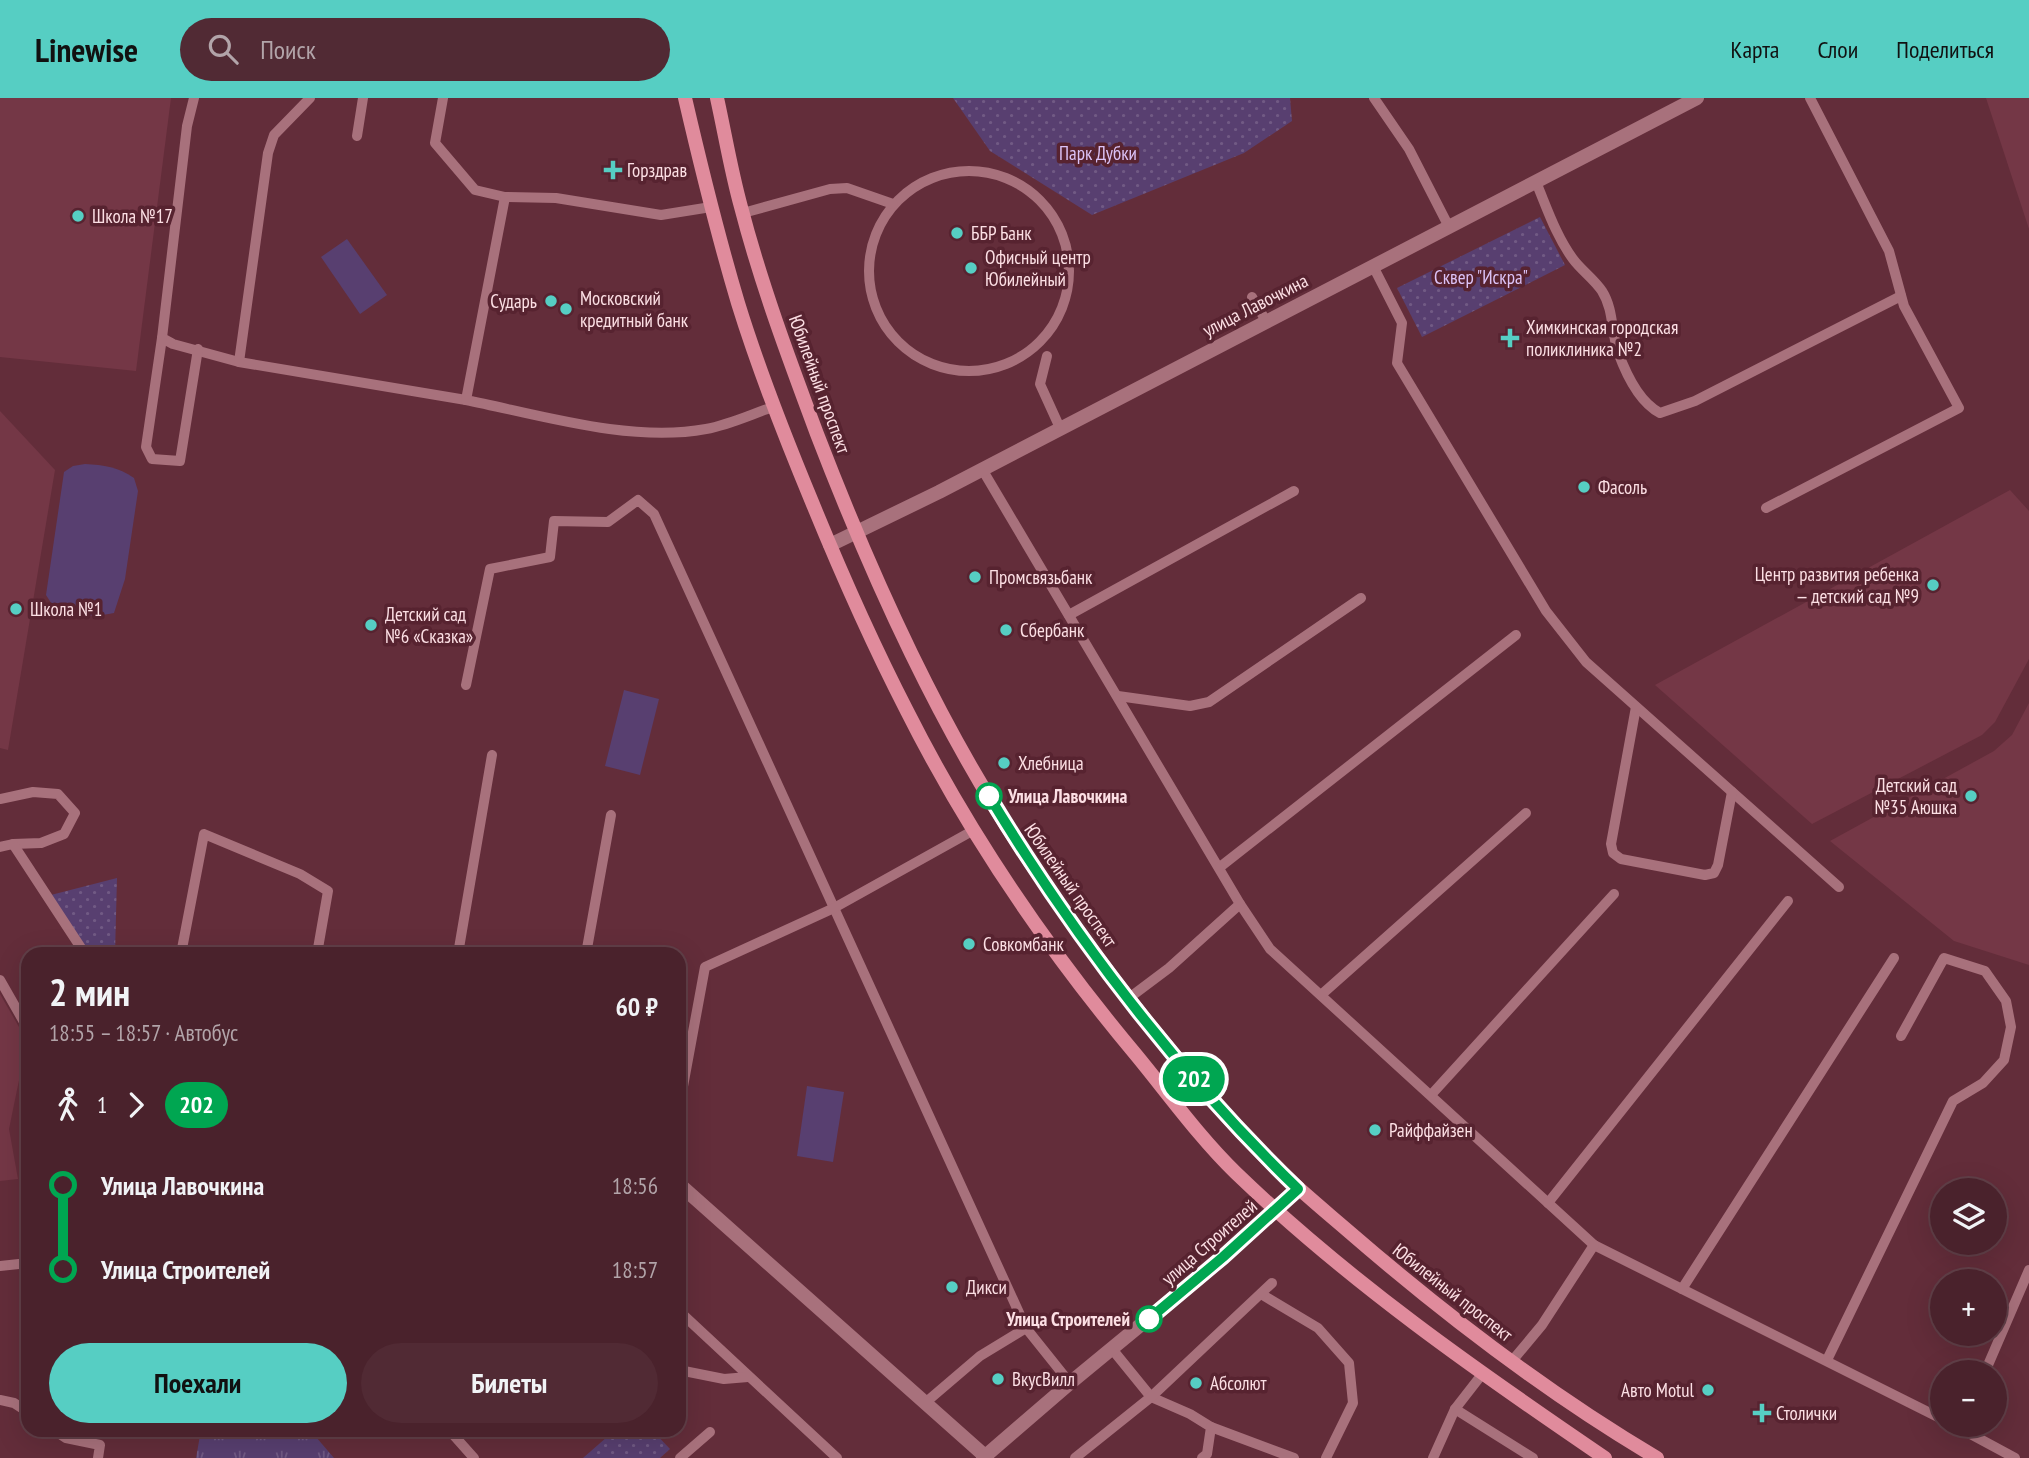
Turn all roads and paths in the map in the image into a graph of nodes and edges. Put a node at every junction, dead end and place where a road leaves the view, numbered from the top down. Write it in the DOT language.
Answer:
graph roads {
  1 [pos="194,98"];
  2 [pos="310,98"];
  3 [pos="363,98"];
  4 [pos="443,98"];
  5 [pos="685,98"];
  6 [pos="717,98"];
  7 [pos="1374,98"];
  8 [pos="1698,98"];
  9 [pos="1810,98"];
  10 [pos="357,136"];
  11 [pos="1536,181"];
  12 [pos="505,197"];
  13 [pos="893,204"];
  14 [pos="711,206"];
  15 [pos="743,213"];
  16 [pos="1449,227"];
  17 [pos="1373,266"];
  18 [pos="1901,296"];
  19 [pos="1252,297"];
  20 [pos="1266,321"];
  21 [pos="163,338"];
  22 [pos="198,349"];
  23 [pos="1047,356"];
  24 [pos="239,362"];
  25 [pos="466,400"];
  26 [pos="773,407"];
  27 [pos="1060,428"];
  28 [pos="982,469"];
  29 [pos="1294,491"];
  30 [pos="1766,508"];
  31 [pos="856,533"];
  32 [pos="830,545"];
  33 [pos="1361,598"];
  34 [pos="1069,615"];
  35 [pos="1516,635"];
  36 [pos="466,685"];
  37 [pos="1118,696"];
  38 [pos="1636,706"];
  39 [pos="492,755"];
  40 [pos="1732,792"];
  41 [pos="0,799"];
  42 [pos="1526,813"];
  43 [pos="611,815"];
  44 [pos="974,830"];
  45 [pos="13,844"];
  46 [pos="0,847"];
  47 [pos="1220,867"];
  48 [pos="1839,887"];
  49 [pos="1614,894"];
  50 [pos="1788,901"];
  51 [pos="1240,904"];
  52 [pos="834,908"];
  53 [pos="80,947"];
  54 [pos="182,947"];
  55 [pos="318,947"];
  56 [pos="459,947"];
  57 [pos="587,947"];
  58 [pos="1894,958"];
  59 [pos="0,980"];
  60 [pos="1321,995"];
  61 [pos="1129,998"];
  62 [pos="21,1017"];
  63 [pos="1901,1036"];
  64 [pos="686,1070"];
  65 [pos="1431,1095"];
  66 [pos="1298,1189"];
  67 [pos="686,1190"];
  68 [pos="1548,1203"];
  69 [pos="1276,1209"];
  70 [pos="1594,1245"];
  71 [pos="21,1264"];
  72 [pos="0,1266"];
  73 [pos="2029,1270"];
  74 [pos="1272,1283"];
  75 [pos="1682,1289"];
  76 [pos="1261,1294"];
  77 [pos="686,1318"];
  78 [pos="1026,1328"];
  79 [pos="1112,1349"];
  80 [pos="1827,1360"];
  81 [pos="1990,1360"];
  82 [pos="1512,1361"];
  83 [pos="686,1371"];
  84 [pos="1483,1373"];
  85 [pos="748,1377"];
  86 [pos="1070,1383"];
  87 [pos="1152,1397"];
  88 [pos="0,1400"];
  89 [pos="925,1403"];
  90 [pos="21,1408"];
  91 [pos="1455,1409"];
  92 [pos="1930,1413"];
  93 [pos="1211,1427"];
  94 [pos="710,1433"];
  95 [pos="64,1437"];
  96 [pos="455,1437"];
  97 [pos="1978,1437"];
  98 [pos="984,1457"];
  99 [pos="98,1458"];
  100 [pos="474,1458"];
  101 [pos="680,1458"];
  102 [pos="837,1458"];
  103 [pos="1075,1458"];
  104 [pos="1202,1458"];
  105 [pos="1294,1458"];
  106 [pos="1326,1458"];
  107 [pos="1433,1458"];
  108 [pos="1533,1458"];
  109 [pos="1605,1458"];
  110 [pos="1657,1458"];
  111 [pos="2015,1458"];
  1 -- 21 [label="lane"];
  2 -- 24 [label="lane"];
  3 -- 10 [label="lane"];
  4 -- 12 [label="lane"];
  5 -- 14 [label="main road"];
  6 -- 15 [label="main road, Юбилейный проспект"];
  7 -- 16 [label="lane"];
  8 -- 11 [label="street, улица Лавочкина"];
  9 -- 18 [label="lane"];
  11 -- 16 [label="street, улица Лавочкина"];
  11 -- 18 [label="lane"];
  12 -- 14 [label="lane"];
  12 -- 25 [label="lane"];
  13 -- 13 [label="lane"];
  13 -- 15 [label="lane"];
  14 -- 26 [label="main road"];
  15 -- 31 [label="main road, Юбилейный проспект"];
  16 -- 17 [label="street, улица Лавочкина"];
  17 -- 20 [label="street, улица Лавочкина"];
  17 -- 38 [label="lane"];
  18 -- 30 [label="lane"];
  19 -- 20 [label="lane"];
  20 -- 27 [label="street, улица Лавочкина"];
  21 -- 22 [label="lane"];
  21 -- 22 [label="lane"];
  22 -- 24 [label="lane"];
  23 -- 27 [label="lane"];
  24 -- 25 [label="lane"];
  25 -- 26 [label="lane"];
  26 -- 32 [label="main road"];
  27 -- 28 [label="street, улица Лавочкина"];
  28 -- 31 [label="street, улица Лавочкина"];
  28 -- 34 [label="lane"];
  29 -- 34 [label="lane"];
  31 -- 32 [label="street, улица Лавочкина"];
  31 -- 61 [label="main road, Юбилейный проспект"];
  32 -- 44 [label="main road"];
  33 -- 37 [label="lane"];
  34 -- 37 [label="lane"];
  35 -- 47 [label="lane"];
  36 -- 52 [label="lane"];
  37 -- 47 [label="lane"];
  38 -- 40 [label="lane"];
  38 -- 40 [label="lane"];
  39 -- 56 [label="lane"];
  40 -- 48 [label="lane"];
  41 -- 45 [label="lane"];
  42 -- 60 [label="lane"];
  43 -- 57 [label="lane"];
  44 -- 52 [label="lane"];
  44 -- 69 [label="main road"];
  45 -- 46 [label="lane"];
  45 -- 53 [label="lane"];
  47 -- 51 [label="lane"];
  49 -- 65 [label="lane"];
  50 -- 68 [label="lane"];
  51 -- 60 [label="lane"];
  51 -- 61 [label="lane"];
  52 -- 64 [label="lane"];
  52 -- 78 [label="lane"];
  54 -- 55 [label="lane"];
  58 -- 75 [label="lane"];
  59 -- 62 [label="lane"];
  60 -- 65 [label="lane"];
  61 -- 66 [label="main road, Юбилейный проспект"];
  63 -- 80 [label="lane"];
  65 -- 68 [label="lane"];
  66 -- 69 [label="street, улица Строителей"];
  66 -- 82 [label="main road, Юбилейный проспект"];
  67 -- 89 [label="street"];
  68 -- 70 [label="lane"];
  69 -- 79 [label="street, улица Строителей"];
  69 -- 84 [label="main road"];
  70 -- 75 [label="lane"];
  70 -- 82 [label="lane"];
  71 -- 72 [label="lane"];
  73 -- 81 [label="lane"];
  74 -- 76 [label="lane"];
  75 -- 80 [label="lane"];
  76 -- 87 [label="lane"];
  76 -- 106 [label="lane"];
  77 -- 85 [label="lane"];
  78 -- 86 [label="lane"];
  78 -- 89 [label="lane"];
  79 -- 86 [label="street, улица Строителей"];
  79 -- 87 [label="lane"];
  80 -- 92 [label="lane"];
  82 -- 110 [label="main road, Юбилейный проспект"];
  83 -- 85 [label="lane"];
  84 -- 91 [label="lane"];
  84 -- 109 [label="main road"];
  85 -- 102 [label="lane"];
  86 -- 98 [label="street, улица Строителей"];
  87 -- 93 [label="lane"];
  87 -- 103 [label="lane"];
  88 -- 90 [label="lane"];
  89 -- 98 [label="street"];
  91 -- 107 [label="lane"];
  91 -- 108 [label="lane"];
  93 -- 104 [label="lane"];
  93 -- 105 [label="lane"];
  94 -- 101 [label="lane"];
  95 -- 99 [label="lane"];
  96 -- 100 [label="lane"];
  97 -- 111 [label="lane"];
}
